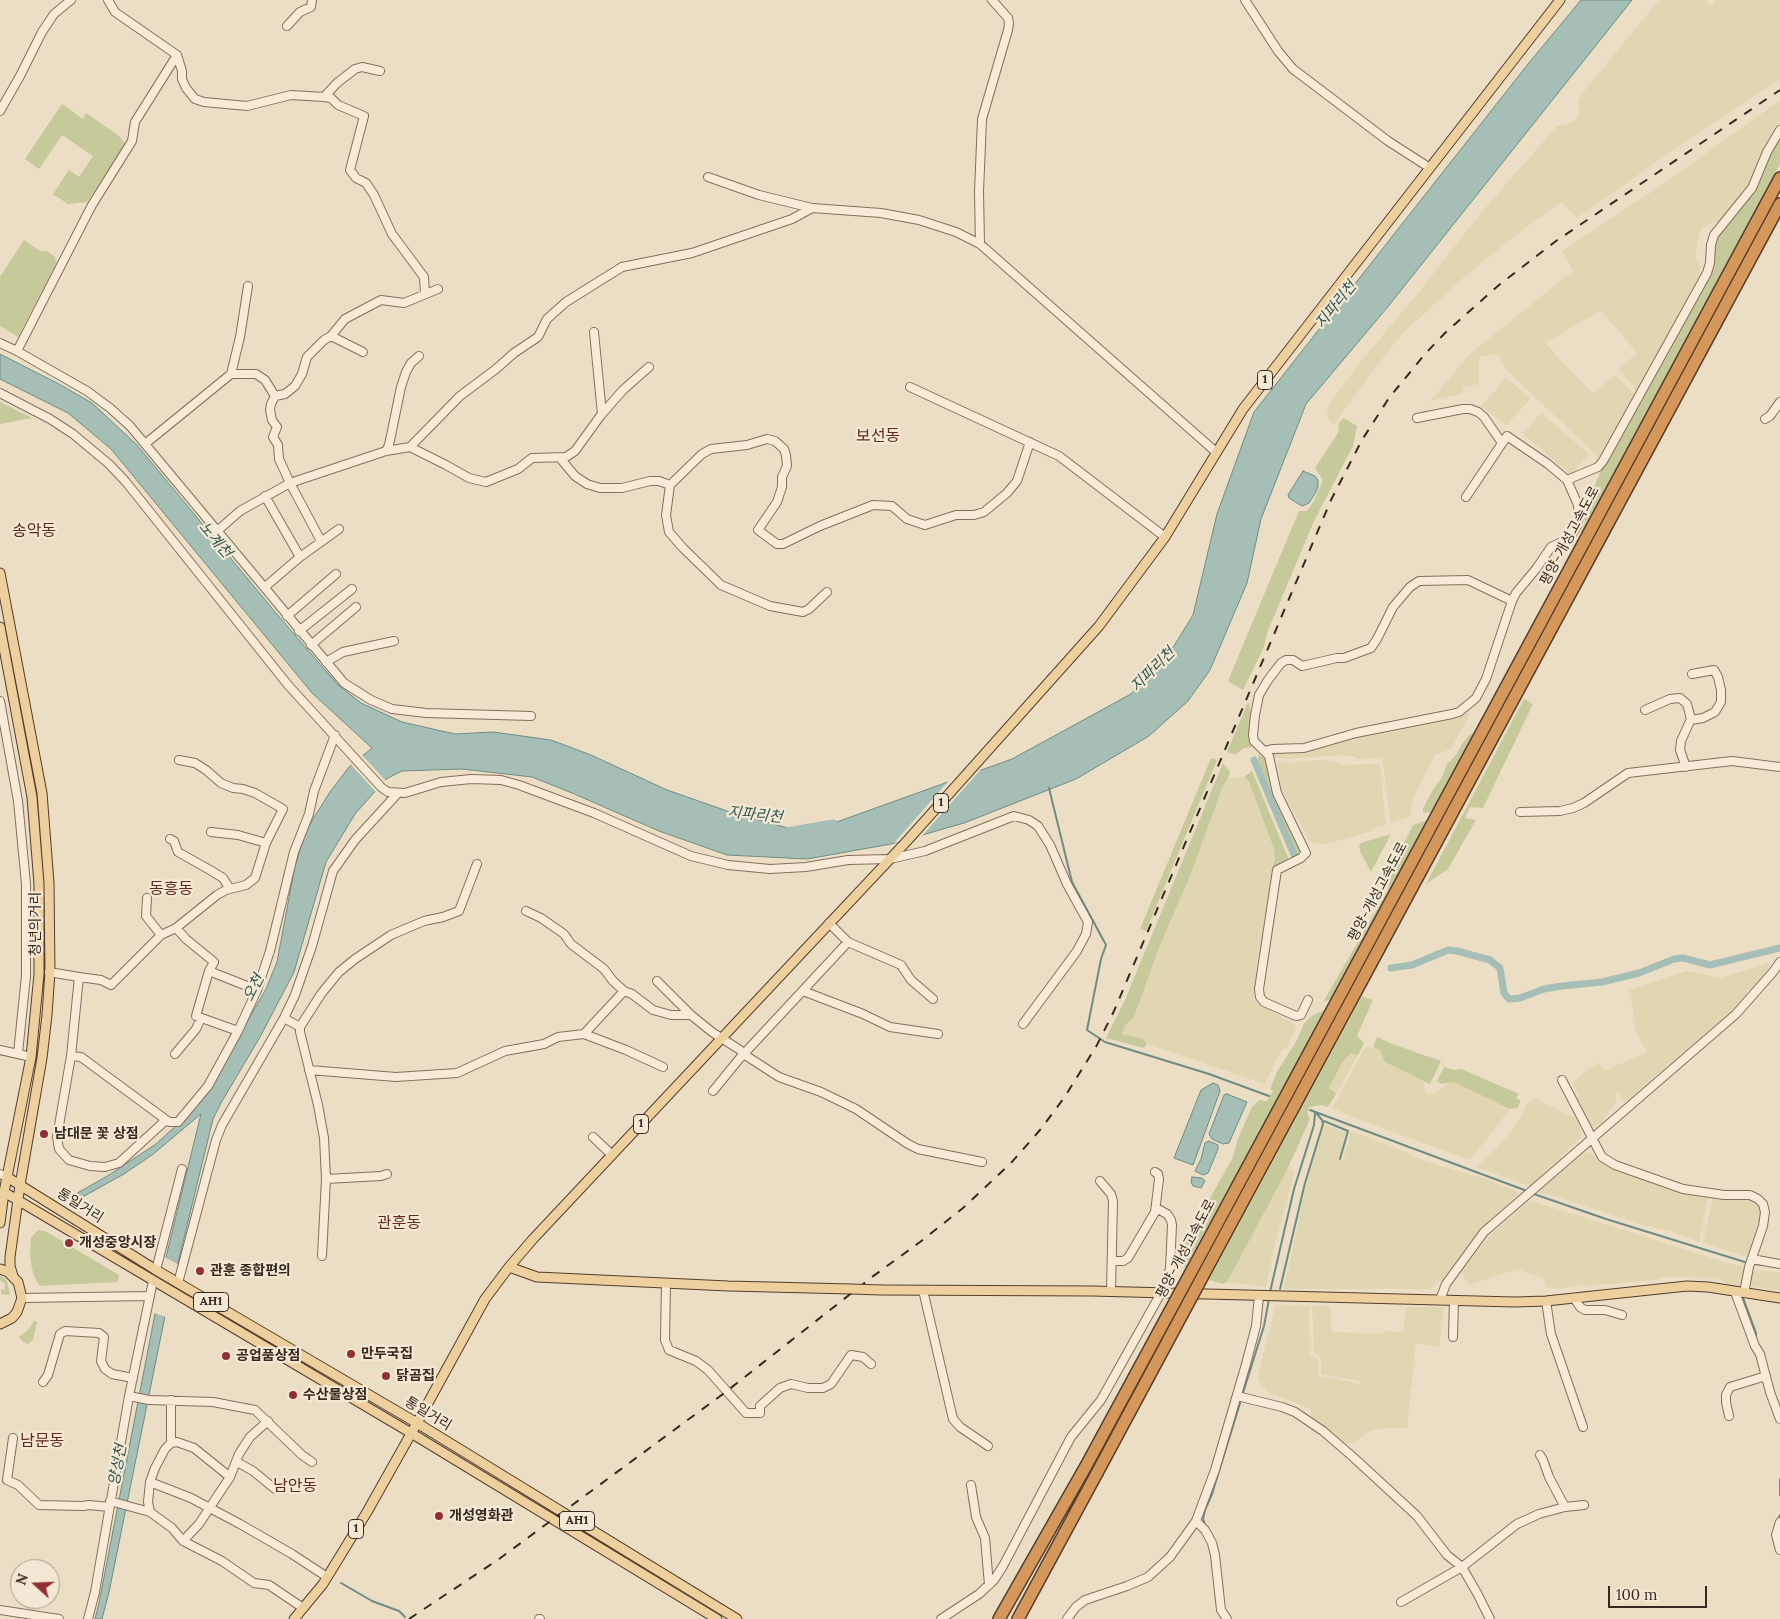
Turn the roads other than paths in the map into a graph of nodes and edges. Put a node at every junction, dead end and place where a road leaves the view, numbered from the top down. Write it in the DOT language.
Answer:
graph roads {
  1 [pos="70,0"];
  2 [pos="108,0"];
  3 [pos="312,0"];
  4 [pos="992,0"];
  5 [pos="1245,0"];
  6 [pos="1560,0"];
  7 [pos="287,26"];
  8 [pos="177,55"];
  9 [pos="380,71"];
  10 [pos="324,97"];
  11 [pos="0,111"];
  12 [pos="1780,130"];
  13 [pos="1430,168"];
  14 [pos="708,178"];
  15 [pos="1780,178"];
  16 [pos="1780,204"];
  17 [pos="812,208"];
  18 [pos="980,244"];
  19 [pos="248,286"];
  20 [pos="438,289"];
  21 [pos="425,294"];
  22 [pos="594,332"];
  23 [pos="330,336"];
  24 [pos="0,343"];
  25 [pos="17,350"];
  26 [pos="362,352"];
  27 [pos="418,356"];
  28 [pos="649,367"];
  29 [pos="231,374"];
  30 [pos="910,387"];
  31 [pos="0,393"];
  32 [pos="275,396"];
  33 [pos="1780,402"];
  34 [pos="602,414"];
  35 [pos="1417,418"];
  36 [pos="1765,419"];
  37 [pos="1030,442"];
  38 [pos="1502,443"];
  39 [pos="145,444"];
  40 [pos="410,447"];
  41 [pos="386,451"];
  42 [pos="1216,452"];
  43 [pos="560,458"];
  44 [pos="1567,480"];
  45 [pos="290,483"];
  46 [pos="670,484"];
  47 [pos="265,496"];
  48 [pos="1466,497"];
  49 [pos="338,530"];
  50 [pos="216,532"];
  51 [pos="1165,537"];
  52 [pos="321,541"];
  53 [pos="300,557"];
  54 [pos="0,573"];
  55 [pos="336,574"];
  56 [pos="265,587"];
  57 [pos="352,588"];
  58 [pos="827,592"];
  59 [pos="1512,601"];
  60 [pos="356,607"];
  61 [pos="287,616"];
  62 [pos="0,627"];
  63 [pos="299,631"];
  64 [pos="394,641"];
  65 [pos="311,645"];
  66 [pos="322,661"];
  67 [pos="1692,674"];
  68 [pos="0,701"];
  69 [pos="1645,710"];
  70 [pos="531,716"];
  71 [pos="1691,720"];
  72 [pos="335,735"];
  73 [pos="1265,751"];
  74 [pos="179,760"];
  75 [pos="1686,767"];
  76 [pos="1780,767"];
  77 [pos="398,793"];
  78 [pos="1520,812"];
  79 [pos="211,832"];
  80 [pos="170,839"];
  81 [pos="266,843"];
  82 [pos="890,859"];
  83 [pos="477,864"];
  84 [pos="230,889"];
  85 [pos="148,898"];
  86 [pos="526,911"];
  87 [pos="829,923"];
  88 [pos="176,928"];
  89 [pos="161,935"];
  90 [pos="848,942"];
  91 [pos="1780,962"];
  92 [pos="209,971"];
  93 [pos="49,972"];
  94 [pos="79,977"];
  95 [pos="657,981"];
  96 [pos="257,990"];
  97 [pos="624,991"];
  98 [pos="803,991"];
  99 [pos="933,999"];
  100 [pos="1308,1000"];
  101 [pos="691,1015"];
  102 [pos="201,1018"];
  103 [pos="284,1018"];
  104 [pos="1023,1024"];
  105 [pos="300,1027"];
  106 [pos="238,1031"];
  107 [pos="584,1034"];
  108 [pos="938,1034"];
  109 [pos="723,1037"];
  110 [pos="0,1050"];
  111 [pos="18,1054"];
  112 [pos="175,1054"];
  113 [pos="745,1055"];
  114 [pos="71,1056"];
  115 [pos="31,1057"];
  116 [pos="663,1067"];
  117 [pos="310,1070"];
  118 [pos="1562,1080"];
  119 [pos="713,1091"];
  120 [pos="166,1120"];
  121 [pos="593,1138"];
  122 [pos="1591,1139"];
  123 [pos="612,1155"];
  124 [pos="982,1162"];
  125 [pos="182,1169"];
  126 [pos="1155,1172"];
  127 [pos="387,1174"];
  128 [pos="4,1176"];
  129 [pos="326,1179"];
  130 [pos="1100,1181"];
  131 [pos="20,1184"];
  132 [pos="2,1191"];
  133 [pos="18,1200"];
  134 [pos="1156,1208"];
  135 [pos="1,1213"];
  136 [pos="0,1224"];
  137 [pos="322,1256"];
  138 [pos="1112,1261"];
  139 [pos="1750,1263"];
  140 [pos="1780,1264"];
  141 [pos="509,1267"];
  142 [pos="0,1269"];
  143 [pos="156,1270"];
  144 [pos="13,1276"];
  145 [pos="153,1282"];
  146 [pos="178,1282"];
  147 [pos="666,1283"];
  148 [pos="924,1290"];
  149 [pos="1111,1291"];
  150 [pos="1741,1292"];
  151 [pos="1161,1293"];
  152 [pos="149,1296"];
  153 [pos="1266,1296"];
  154 [pos="22,1298"];
  155 [pos="1574,1298"];
  156 [pos="1780,1298"];
  157 [pos="1440,1300"];
  158 [pos="1454,1300"];
  159 [pos="1546,1301"];
  160 [pos="1622,1315"];
  161 [pos="3,1323"];
  162 [pos="0,1331"];
  163 [pos="1453,1337"];
  164 [pos="871,1364"];
  165 [pos="1766,1376"];
  166 [pos="133,1378"];
  167 [pos="43,1382"];
  168 [pos="133,1396"];
  169 [pos="1240,1396"];
  170 [pos="171,1400"];
  171 [pos="1729,1416"];
  172 [pos="1780,1419"];
  173 [pos="268,1422"];
  174 [pos="417,1423"];
  175 [pos="1583,1427"];
  176 [pos="411,1433"];
  177 [pos="13,1438"];
  178 [pos="171,1443"];
  179 [pos="988,1446"];
  180 [pos="1540,1455"];
  181 [pos="237,1462"];
  182 [pos="312,1462"];
  183 [pos="230,1477"];
  184 [pos="150,1482"];
  185 [pos="971,1485"];
  186 [pos="275,1489"];
  187 [pos="111,1503"];
  188 [pos="1584,1505"];
  189 [pos="1565,1507"];
  190 [pos="209,1508"];
  191 [pos="150,1512"];
  192 [pos="1196,1521"];
  193 [pos="1780,1522"];
  194 [pos="183,1541"];
  195 [pos="1780,1550"];
  196 [pos="1462,1567"];
  197 [pos="327,1577"];
  198 [pos="989,1585"];
  199 [pos="1401,1602"];
  200 [pos="303,1608"];
  201 [pos="0,1610"];
  202 [pos="59,1619"];
  203 [pos="88,1619"];
  204 [pos="294,1619"];
  205 [pos="717,1619"];
  206 [pos="736,1619"];
  207 [pos="941,1619"];
  208 [pos="999,1619"];
  209 [pos="1018,1619"];
  210 [pos="1067,1619"];
  211 [pos="1227,1619"];
  212 [pos="1490,1619"];
  1 -- 11 [label="street"];
  2 -- 8 [label="street"];
  3 -- 7 [label="street"];
  4 -- 18 [label="street"];
  5 -- 13 [label="street"];
  6 -- 13 [label="main road, 1"];
  8 -- 10 [label="street"];
  8 -- 25 [label="street"];
  9 -- 10 [label="street"];
  10 -- 21 [label="street"];
  12 -- 44 [label="street"];
  13 -- 42 [label="main road, 1"];
  14 -- 17 [label="street"];
  15 -- 208 [label="highway, 평양-개성고속도로, bridge"];
  16 -- 209 [label="highway, 평양-개성고속도로, bridge"];
  17 -- 18 [label="street"];
  17 -- 40 [label="street"];
  18 -- 42 [label="street"];
  19 -- 29 [label="street"];
  20 -- 21 [label="street"];
  21 -- 23 [label="street"];
  22 -- 34 [label="street"];
  23 -- 26 [label="street"];
  23 -- 32 [label="street"];
  24 -- 25 [label="street"];
  25 -- 39 [label="street"];
  27 -- 41 [label="street"];
  28 -- 34 [label="street"];
  29 -- 32 [label="street"];
  29 -- 39 [label="street"];
  30 -- 37 [label="street"];
  31 -- 72 [label="street"];
  32 -- 45 [label="street"];
  33 -- 36 [label="street"];
  34 -- 43 [label="street"];
  35 -- 38 [label="street"];
  37 -- 46 [label="street"];
  37 -- 51 [label="street"];
  38 -- 44 [label="street"];
  38 -- 48 [label="street"];
  39 -- 50 [label="street"];
  40 -- 41 [label="street"];
  40 -- 43 [label="street"];
  41 -- 45 [label="street"];
  42 -- 51 [label="main road, 1"];
  43 -- 46 [label="street"];
  44 -- 59 [label="street"];
  45 -- 47 [label="street"];
  45 -- 52 [label="street"];
  46 -- 58 [label="street"];
  47 -- 50 [label="street"];
  47 -- 53 [label="street"];
  49 -- 52 [label="street"];
  50 -- 56 [label="street"];
  51 -- 82 [label="main road, 1"];
  52 -- 53 [label="street"];
  53 -- 56 [label="street"];
  54 -- 93 [label="main road, 청년의거리"];
  55 -- 61 [label="street"];
  56 -- 61 [label="street"];
  57 -- 63 [label="street"];
  59 -- 73 [label="street"];
  59 -- 73 [label="street"];
  60 -- 65 [label="street"];
  61 -- 63 [label="street"];
  62 -- 115 [label="main road, 청년의거리"];
  63 -- 65 [label="street"];
  64 -- 66 [label="street"];
  65 -- 66 [label="street"];
  66 -- 70 [label="street"];
  67 -- 71 [label="street"];
  68 -- 111 [label="street"];
  69 -- 71 [label="street"];
  71 -- 75 [label="street"];
  72 -- 77 [label="street"];
  72 -- 96 [label="street"];
  73 -- 100 [label="street"];
  74 -- 81 [label="street"];
  75 -- 76 [label="street"];
  75 -- 78 [label="street"];
  77 -- 82 [label="street"];
  77 -- 103 [label="street"];
  79 -- 81 [label="street"];
  80 -- 84 [label="street"];
  81 -- 84 [label="street"];
  82 -- 87 [label="main road, 1"];
  82 -- 104 [label="street"];
  83 -- 105 [label="street"];
  84 -- 88 [label="street"];
  85 -- 89 [label="street"];
  86 -- 97 [label="street"];
  87 -- 90 [label="street"];
  87 -- 109 [label="main road, 1"];
  88 -- 89 [label="street"];
  88 -- 92 [label="street"];
  89 -- 94 [label="street"];
  90 -- 98 [label="street"];
  90 -- 99 [label="street"];
  91 -- 122 [label="street"];
  92 -- 96 [label="street"];
  92 -- 102 [label="street"];
  93 -- 94 [label="street"];
  93 -- 131 [label="main road, 청년의거리"];
  94 -- 114 [label="street"];
  95 -- 101 [label="street"];
  96 -- 106 [label="street"];
  97 -- 101 [label="street"];
  97 -- 107 [label="street"];
  98 -- 108 [label="street"];
  98 -- 113 [label="street"];
  101 -- 109 [label="street"];
  102 -- 106 [label="street"];
  102 -- 112 [label="street"];
  103 -- 105 [label="street"];
  103 -- 146 [label="street"];
  105 -- 117 [label="street"];
  106 -- 120 [label="street"];
  107 -- 116 [label="street"];
  107 -- 117 [label="street"];
  109 -- 113 [label="street"];
  109 -- 123 [label="main road, 1"];
  110 -- 111 [label="street"];
  111 -- 115 [label="street"];
  113 -- 119 [label="street"];
  113 -- 124 [label="street"];
  114 -- 120 [label="street"];
  114 -- 120 [label="street"];
  115 -- 128 [label="main road, 청년의거리"];
  117 -- 129 [label="street"];
  118 -- 122 [label="street"];
  121 -- 123 [label="street"];
  122 -- 139 [label="street"];
  122 -- 157 [label="street"];
  123 -- 141 [label="main road, 1"];
  125 -- 143 [label="street"];
  126 -- 134 [label="street"];
  127 -- 129 [label="street"];
  128 -- 131 [label="main road, 통일거리 / AH1"];
  128 -- 132 [label="main road, 청년의거리"];
  129 -- 137 [label="street"];
  130 -- 138 [label="street"];
  131 -- 133 [label="main road, 청년의거리"];
  131 -- 143 [label="main road, 통일거리 / AH1"];
  132 -- 133 [label="main road, 통일거리 / AH1"];
  132 -- 135 [label="main road, 청년의거리"];
  133 -- 144 [label="main road, 청년의거리"];
  133 -- 145 [label="main road, 통일거리 / AH1"];
  134 -- 138 [label="street"];
  134 -- 151 [label="street"];
  135 -- 136 [label="main road, 청년의거리"];
  138 -- 149 [label="street"];
  139 -- 140 [label="street"];
  139 -- 150 [label="street"];
  141 -- 147 [label="main road"];
  141 -- 174 [label="main road, 1"];
  142 -- 144 [label="main road"];
  143 -- 146 [label="main road, 통일거리 / AH1"];
  144 -- 154 [label="main road, 청년의거리"];
  145 -- 152 [label="street"];
  145 -- 176 [label="main road, 통일거리 / AH1"];
  146 -- 174 [label="main road, 통일거리 / AH1"];
  147 -- 148 [label="main road, bridge"];
  147 -- 164 [label="street"];
  148 -- 149 [label="main road"];
  148 -- 179 [label="street"];
  149 -- 151 [label="main road"];
  150 -- 155 [label="main road"];
  150 -- 156 [label="main road"];
  150 -- 165 [label="street"];
  151 -- 153 [label="main road"];
  151 -- 198 [label="street"];
  152 -- 154 [label="street"];
  152 -- 166 [label="street"];
  153 -- 157 [label="main road"];
  153 -- 169 [label="street"];
  154 -- 161 [label="main road"];
  155 -- 159 [label="main road"];
  155 -- 160 [label="street"];
  157 -- 158 [label="main road"];
  158 -- 159 [label="main road"];
  158 -- 163 [label="street"];
  159 -- 175 [label="street"];
  161 -- 162 [label="main road"];
  165 -- 171 [label="street"];
  165 -- 172 [label="street"];
  166 -- 167 [label="street"];
  166 -- 168 [label="street"];
  168 -- 170 [label="street"];
  168 -- 187 [label="street"];
  169 -- 192 [label="street"];
  169 -- 196 [label="street"];
  170 -- 173 [label="street"];
  170 -- 178 [label="street"];
  173 -- 181 [label="street"];
  173 -- 182 [label="street"];
  174 -- 176 [label="main road, 1"];
  174 -- 206 [label="main road, 통일거리 / AH1"];
  176 -- 197 [label="main road, 1"];
  176 -- 205 [label="main road, 통일거리 / AH1"];
  177 -- 187 [label="street"];
  178 -- 183 [label="street"];
  178 -- 184 [label="street"];
  180 -- 189 [label="street"];
  181 -- 183 [label="street"];
  181 -- 186 [label="street"];
  183 -- 190 [label="street"];
  184 -- 190 [label="street"];
  184 -- 191 [label="street"];
  185 -- 198 [label="street"];
  187 -- 191 [label="street"];
  187 -- 203 [label="street"];
  188 -- 189 [label="street"];
  189 -- 196 [label="street"];
  190 -- 194 [label="street"];
  190 -- 197 [label="street"];
  191 -- 194 [label="street"];
  192 -- 210 [label="street"];
  192 -- 211 [label="street"];
  193 -- 195 [label="street"];
  194 -- 200 [label="street"];
  196 -- 199 [label="street"];
  196 -- 212 [label="street"];
  197 -- 200 [label="main road, 1"];
  198 -- 207 [label="street"];
  200 -- 204 [label="main road, 1"];
  201 -- 202 [label="street"];
}
